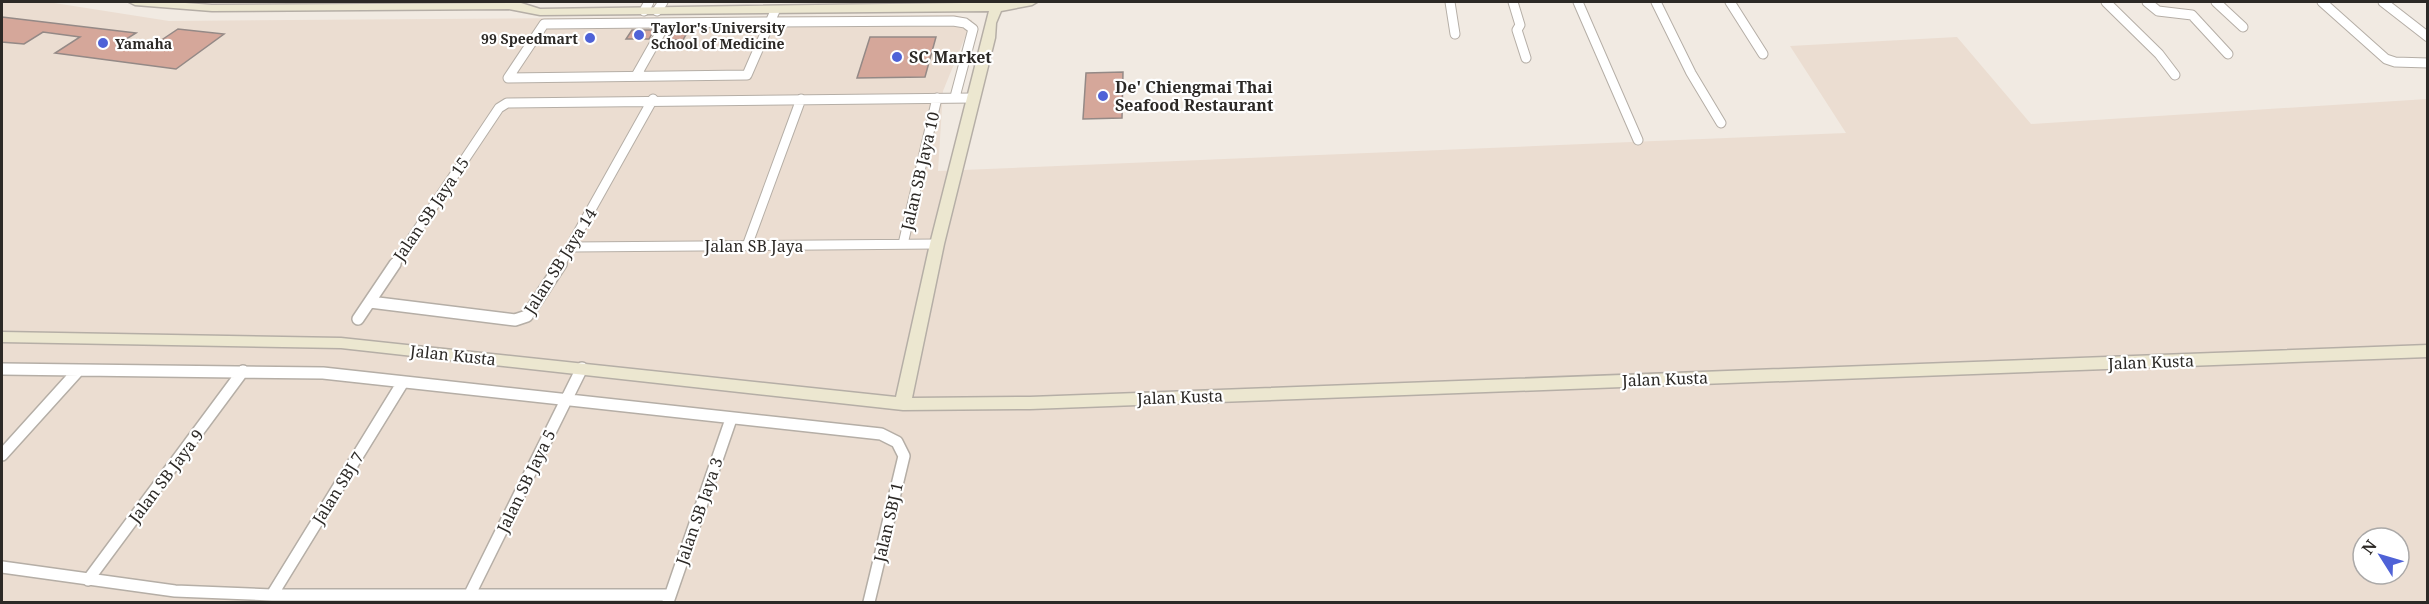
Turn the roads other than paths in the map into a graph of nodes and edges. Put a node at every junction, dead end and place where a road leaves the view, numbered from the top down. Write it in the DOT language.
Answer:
graph roads {
  1 [pos="135,2"];
  2 [pos="599,2"];
  3 [pos="739,2"];
  4 [pos="883,2"];
  5 [pos="1025,2"];
  6 [pos="1032,2"];
  7 [pos="1450,2"];
  8 [pos="1513,2"];
  9 [pos="1578,2"];
  10 [pos="1656,2"];
  11 [pos="1730,2"];
  12 [pos="2106,2"];
  13 [pos="2147,2"];
  14 [pos="2216,2"];
  15 [pos="2322,2"];
  16 [pos="2383,2"];
  17 [pos="1007,4"];
  18 [pos="653,6"];
  19 [pos="775,6"];
  20 [pos="513,7"];
  21 [pos="967,8"];
  22 [pos="896,9"];
  23 [pos="770,22"];
  24 [pos="666,23"];
  25 [pos="2243,27"];
  26 [pos="989,33"];
  27 [pos="1455,34"];
  28 [pos="2427,37"];
  29 [pos="1763,54"];
  30 [pos="2228,54"];
  31 [pos="1526,58"];
  32 [pos="2427,63"];
  33 [pos="2175,75"];
  34 [pos="636,76"];
  35 [pos="961,77"];
  36 [pos="979,77"];
  37 [pos="955,97"];
  38 [pos="937,98"];
  39 [pos="974,98"];
  40 [pos="653,99"];
  41 [pos="801,99"];
  42 [pos="1721,123"];
  43 [pos="1638,140"];
  44 [pos="903,244"];
  45 [pos="937,244"];
  46 [pos="747,246"];
  47 [pos="572,247"];
  48 [pos="370,302"];
  49 [pos="358,319"];
  50 [pos="2,337"];
  51 [pos="2427,351"];
  52 [pos="582,368"];
  53 [pos="2,369"];
  54 [pos="243,371"];
  55 [pos="77,372"];
  56 [pos="404,382"];
  57 [pos="566,400"];
  58 [pos="903,404"];
  59 [pos="731,419"];
  60 [pos="2,455"];
  61 [pos="2,567"];
  62 [pos="88,580"];
  63 [pos="470,594"];
  64 [pos="272,595"];
  65 [pos="669,599"];
  66 [pos="869,603"];
  1 -- 20 [label="street"];
  2 -- 20 [label="street"];
  3 -- 19 [label="street"];
  4 -- 22 [label="street"];
  5 -- 6 [label="street"];
  5 -- 17 [label="street"];
  7 -- 27 [label="street"];
  8 -- 31 [label="street"];
  9 -- 43 [label="street"];
  10 -- 42 [label="street"];
  11 -- 29 [label="street"];
  12 -- 33 [label="street"];
  13 -- 30 [label="street"];
  14 -- 25 [label="street"];
  15 -- 32 [label="street"];
  16 -- 28 [label="street"];
  17 -- 21 [label="street"];
  17 -- 26 [label="street"];
  18 -- 19 [label="street"];
  18 -- 20 [label="street"];
  19 -- 22 [label="street"];
  19 -- 23 [label="street"];
  21 -- 22 [label="street"];
  21 -- 26 [label="street"];
  23 -- 24 [label="street"];
  23 -- 34 [label="street"];
  23 -- 35 [label="street"];
  24 -- 34 [label="street"];
  24 -- 34 [label="street"];
  26 -- 36 [label="street"];
  35 -- 36 [label="street"];
  35 -- 37 [label="street"];
  36 -- 39 [label="street"];
  37 -- 38 [label="street"];
  37 -- 39 [label="street"];
  38 -- 41 [label="street"];
  38 -- 44 [label="street, Jalan SB Jaya 10"];
  39 -- 45 [label="street"];
  40 -- 41 [label="street"];
  40 -- 47 [label="street, Jalan SB Jaya 14"];
  40 -- 48 [label="street, Jalan SB Jaya 15"];
  41 -- 46 [label="street"];
  44 -- 45 [label="street, Jalan SB Jaya"];
  44 -- 46 [label="street, Jalan SB Jaya"];
  45 -- 58 [label="street"];
  46 -- 47 [label="street, Jalan SB Jaya"];
  47 -- 48 [label="street, Jalan SB Jaya 14"];
  48 -- 49 [label="street, Jalan SB Jaya 15"];
  50 -- 52 [label="street, Jalan Kusta"];
  51 -- 58 [label="street, Jalan Kusta"];
  52 -- 57 [label="street, Jalan SB Jaya 5"];
  52 -- 58 [label="street, Jalan Kusta"];
  53 -- 55 [label="street"];
  54 -- 55 [label="street"];
  54 -- 56 [label="street"];
  54 -- 62 [label="street, Jalan SB Jaya 9"];
  55 -- 60 [label="street"];
  56 -- 57 [label="street"];
  56 -- 64 [label="street, Jalan SBJ 7"];
  57 -- 59 [label="street"];
  57 -- 63 [label="street, Jalan SB Jaya 5"];
  59 -- 65 [label="street, Jalan SB Jaya 3"];
  59 -- 66 [label="street, Jalan SBJ 1"];
  61 -- 62 [label="street"];
  62 -- 64 [label="street"];
  63 -- 64 [label="street"];
  63 -- 65 [label="street"];
}
